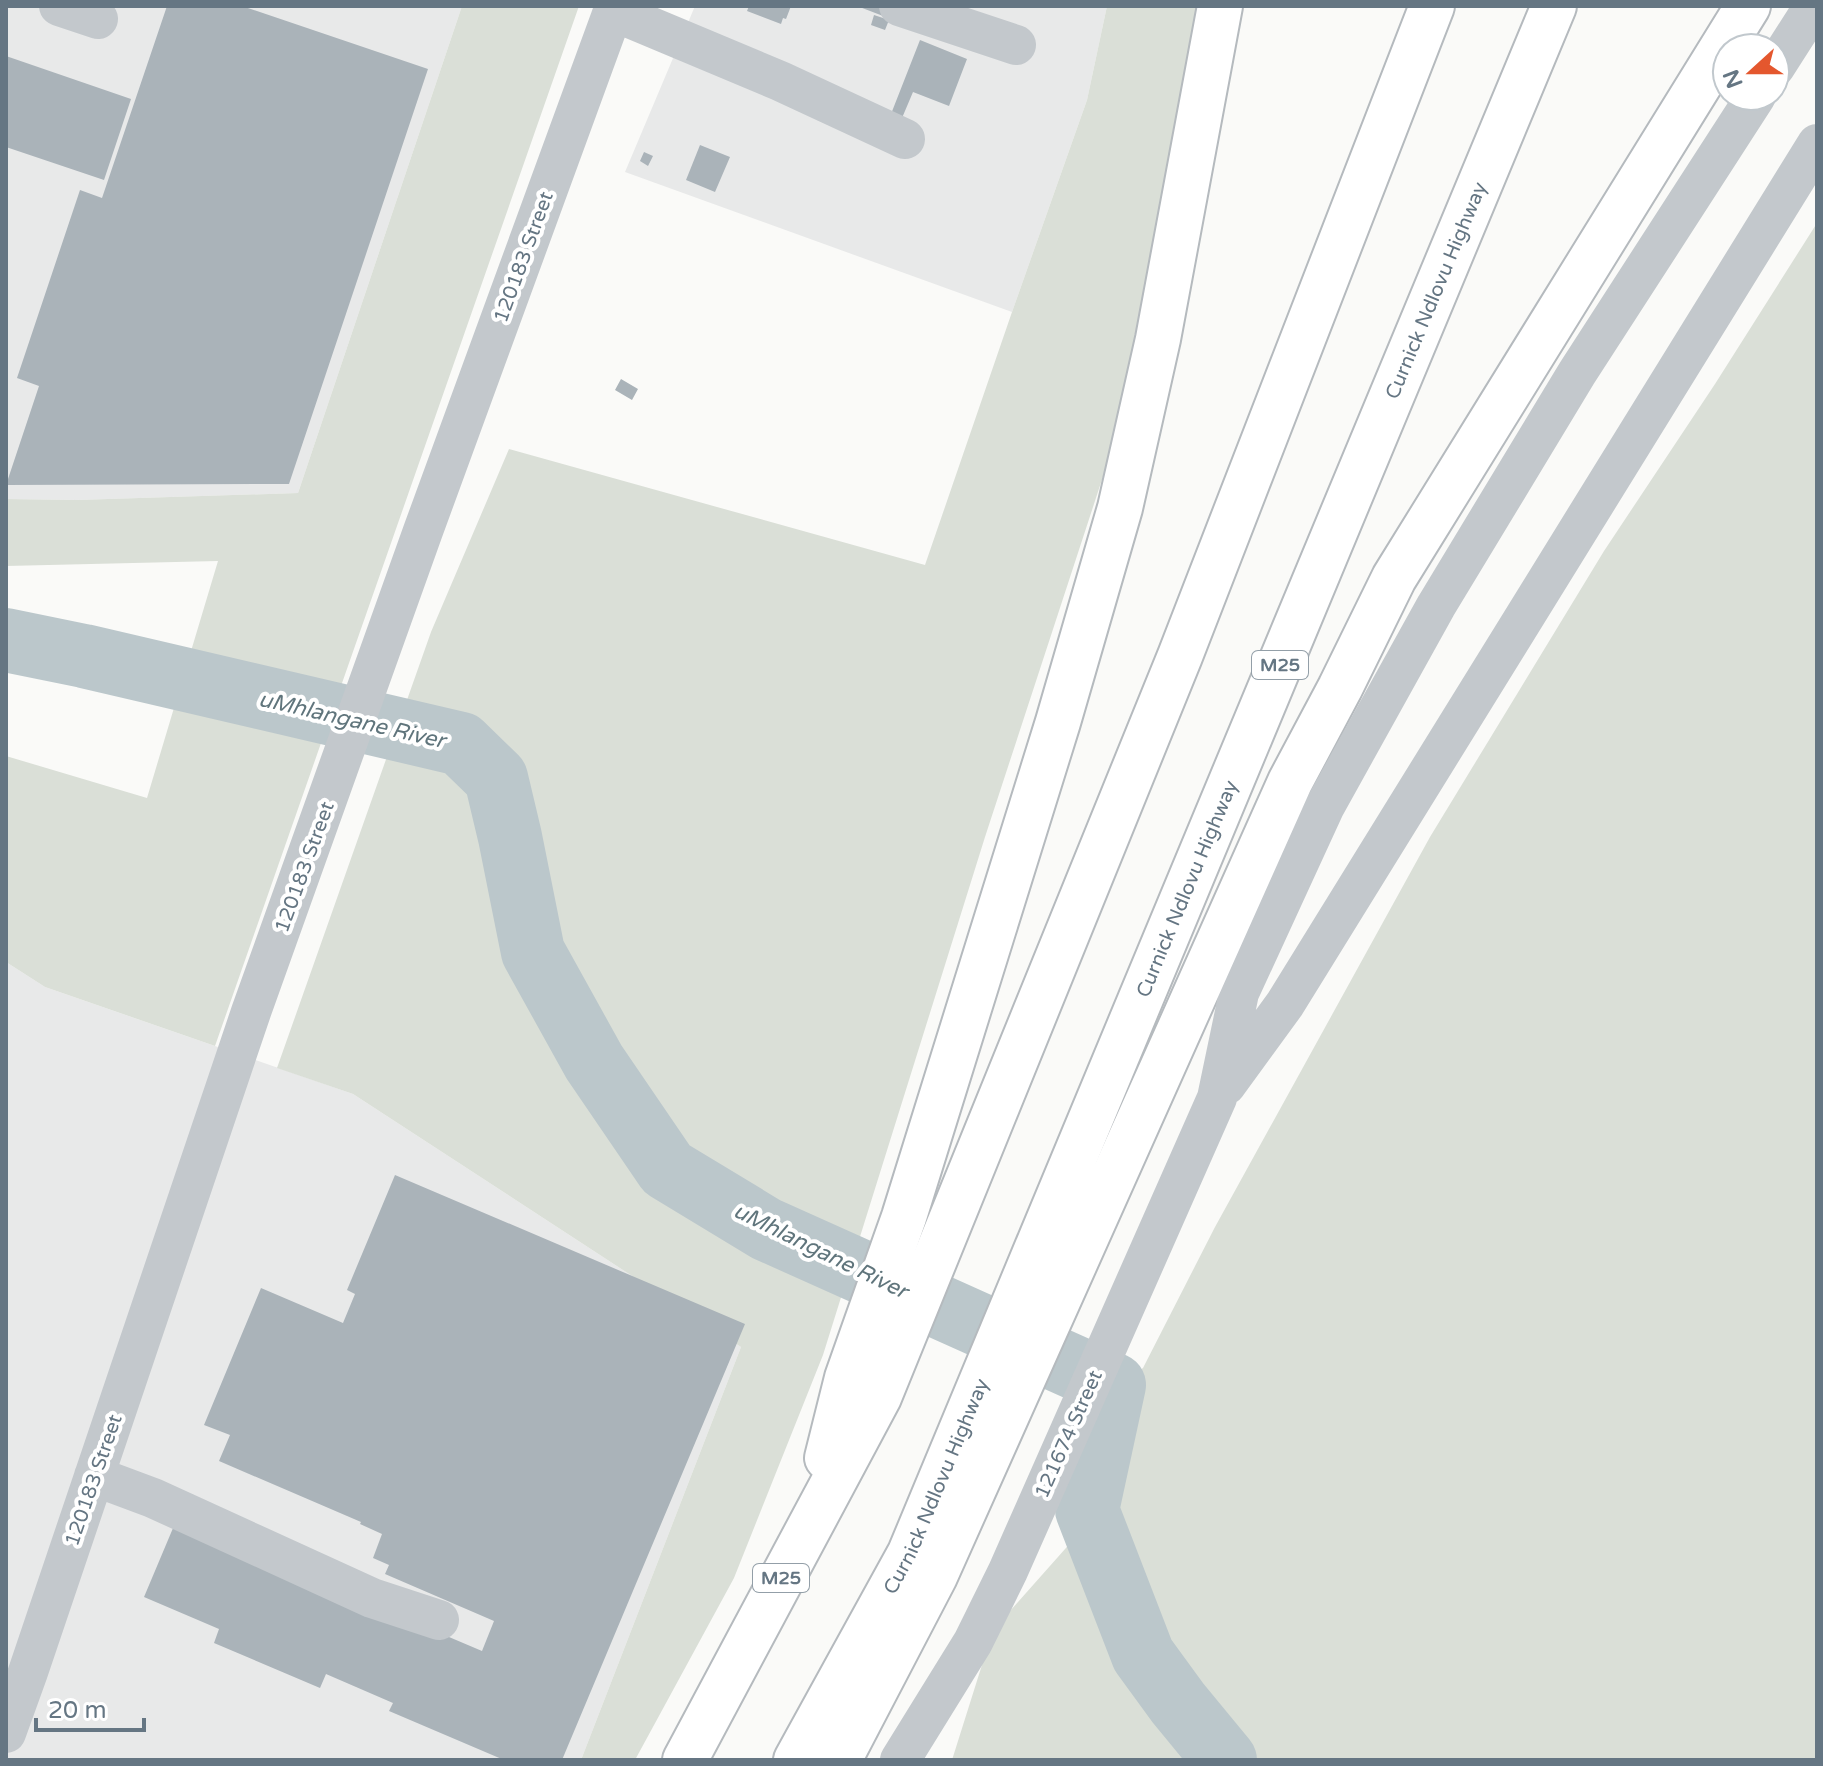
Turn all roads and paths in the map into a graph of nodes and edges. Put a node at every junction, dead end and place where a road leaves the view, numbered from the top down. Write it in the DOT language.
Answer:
graph roads {
  1 [pos="59,6"];
  2 [pos="899,6"];
  3 [pos="1220,6"];
  4 [pos="1432,6"];
  5 [pos="1554,6"];
  6 [pos="1748,6"];
  7 [pos="1814,6"];
  8 [pos="614,8"];
  9 [pos="98,19"];
  10 [pos="1791,42"];
  11 [pos="1016,45"];
  12 [pos="1746,112"];
  13 [pos="905,139"];
  14 [pos="1817,144"];
  15 [pos="1217,1098"];
  16 [pos="1022,1333"];
  17 [pos="863,1388"];
  18 [pos="94,1476"];
  19 [pos="922,1565"];
  20 [pos="439,1620"];
  21 [pos="6,1733"];
  22 [pos="685,1760"];
  23 [pos="796,1760"];
  24 [pos="839,1760"];
  25 [pos="900,1760"];
  1 -- 9 [label="lane"];
  2 -- 11 [label="lane"];
  3 -- 17 [label="main road"];
  4 -- 17 [label="main road"];
  5 -- 16 [label="main road, Curnick Ndlovu Highway / M25"];
  6 -- 16 [label="main road"];
  7 -- 10 [label="lane"];
  8 -- 13 [label="lane"];
  8 -- 18 [label="lane, 120183 Street"];
  12 -- 15 [label="lane"];
  14 -- 15 [label="lane"];
  15 -- 25 [label="lane, 121674 Street"];
  16 -- 19 [label="main road, Curnick Ndlovu Highway / M25"];
  17 -- 22 [label="main road, M25"];
  18 -- 20 [label="lane"];
  18 -- 21 [label="lane, 120183 Street"];
  19 -- 23 [label="main road, Curnick Ndlovu Highway / M25"];
  19 -- 24 [label="main road"];
}
